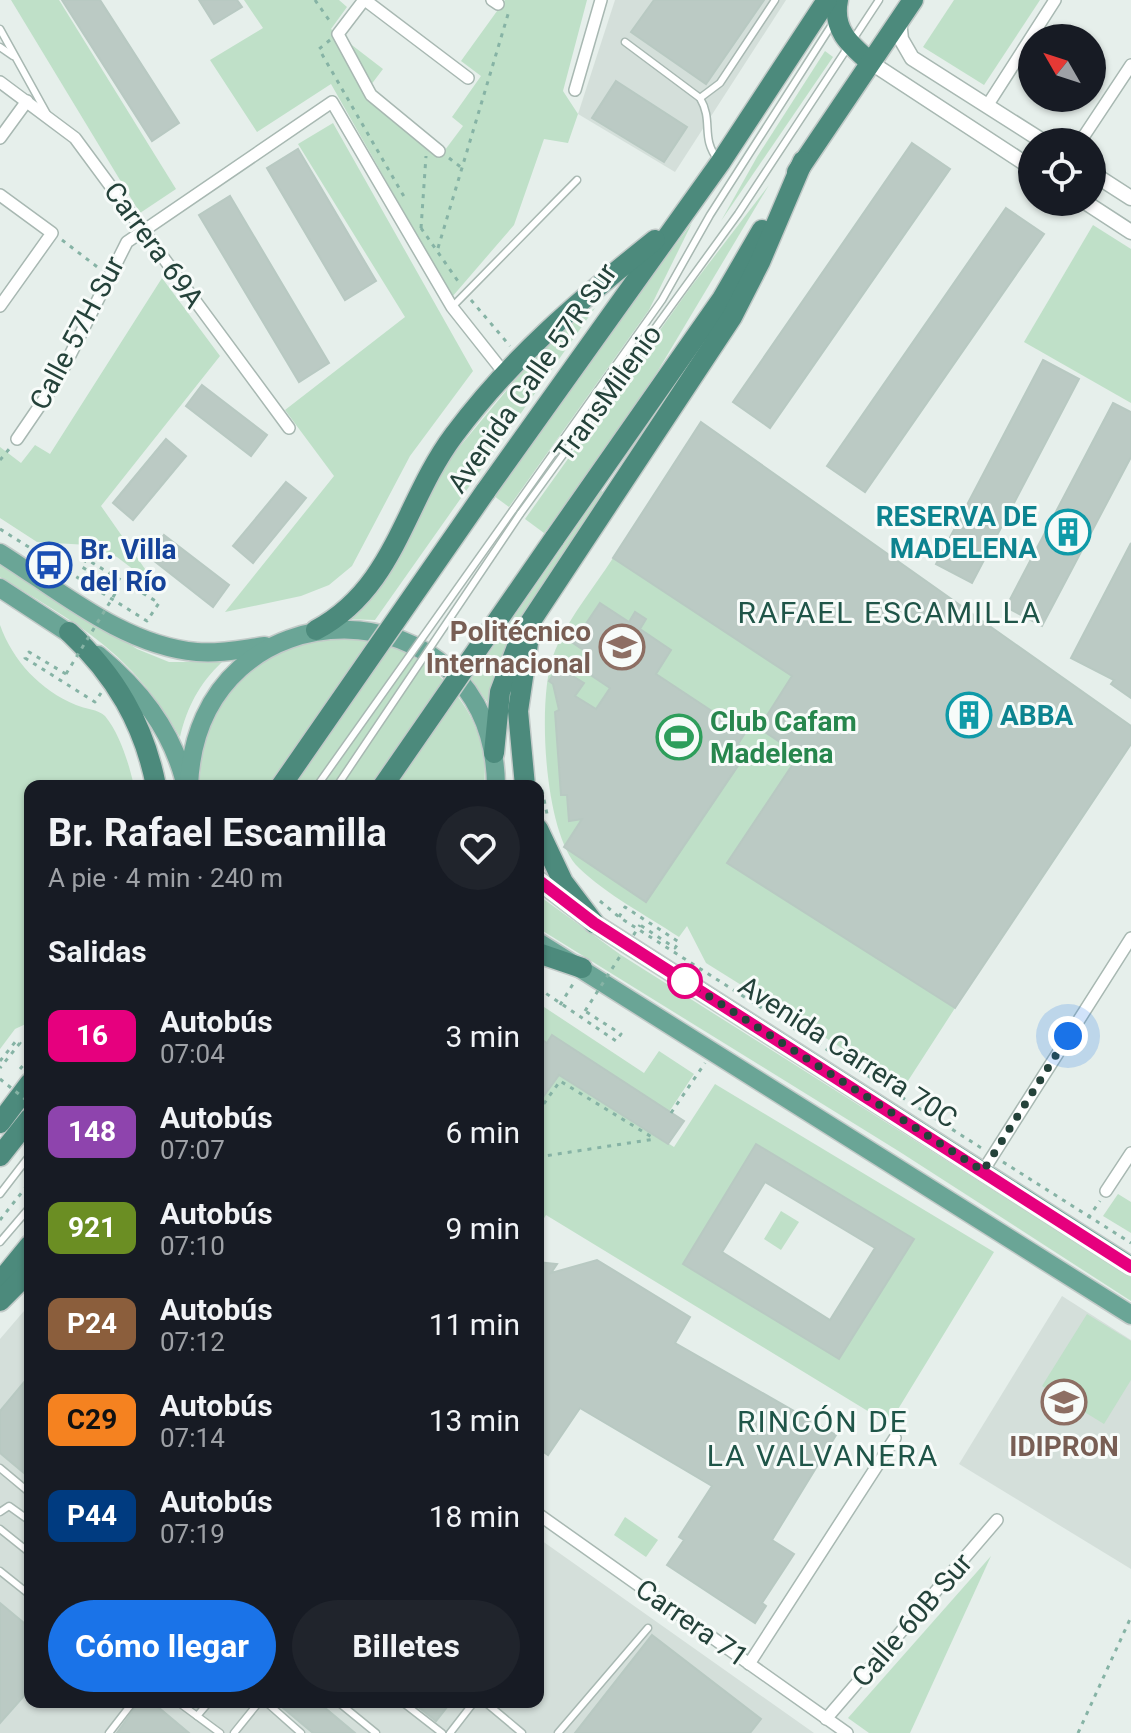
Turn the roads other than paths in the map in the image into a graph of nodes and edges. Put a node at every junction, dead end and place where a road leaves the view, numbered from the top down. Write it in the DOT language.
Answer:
graph roads {
  1 [pos="364,0"];
  2 [pos="601,0"];
  3 [pos="775,0"];
  4 [pos="879,0"];
  5 [pos="913,0"];
  6 [pos="1055,0"];
  7 [pos="837,5"];
  8 [pos="899,21"];
  9 [pos="0,29"];
  10 [pos="625,42"];
  11 [pos="850,45"];
  12 [pos="0,47"];
  13 [pos="16,59"];
  14 [pos="870,62"];
  15 [pos="1131,65"];
  16 [pos="468,78"];
  17 [pos="0,82"];
  18 [pos="575,90"];
  19 [pos="700,98"];
  20 [pos="27,101"];
  21 [pos="987,106"];
  22 [pos="48,115"];
  23 [pos="1022,128"];
  24 [pos="1089,128"];
  25 [pos="0,138"];
  26 [pos="439,151"];
  27 [pos="1018,159"];
  28 [pos="803,161"];
  29 [pos="720,163"];
  30 [pos="577,180"];
  31 [pos="1106,182"];
  32 [pos="0,195"];
  33 [pos="1131,198"];
  34 [pos="1106,216"];
  35 [pos="674,225"];
  36 [pos="141,232"];
  37 [pos="1131,232"];
  38 [pos="1,304"];
  39 [pos="452,307"];
  40 [pos="505,374"];
  41 [pos="289,428"];
  42 [pos="17,439"];
  43 [pos="0,553"];
  44 [pos="0,588"];
  45 [pos="545,615"];
  46 [pos="316,630"];
  47 [pos="69,632"];
  48 [pos="271,645"];
  49 [pos="494,753"];
  50 [pos="155,780"];
  51 [pos="185,780"];
  52 [pos="188,780"];
  53 [pos="285,780"];
  54 [pos="321,780"];
  55 [pos="341,780"];
  56 [pos="387,780"];
  57 [pos="496,780"];
  58 [pos="531,780"];
  59 [pos="544,827"];
  60 [pos="544,885"];
  61 [pos="594,923"];
  62 [pos="1131,938"];
  63 [pos="544,947"];
  64 [pos="544,956"];
  65 [pos="578,975"];
  66 [pos="24,1091"];
  67 [pos="0,1123"];
  68 [pos="24,1126"];
  69 [pos="1131,1153"];
  70 [pos="0,1156"];
  71 [pos="24,1163"];
  72 [pos="988,1164"];
  73 [pos="1106,1191"];
  74 [pos="0,1194"];
  75 [pos="24,1214"];
  76 [pos="0,1242"];
  77 [pos="24,1252"];
  78 [pos="1131,1266"];
  79 [pos="24,1277"];
  80 [pos="0,1282"];
  81 [pos="0,1301"];
  82 [pos="1131,1315"];
  83 [pos="895,1438"];
  84 [pos="0,1468"];
  85 [pos="24,1488"];
  86 [pos="0,1512"];
  87 [pos="24,1517"];
  88 [pos="544,1518"];
  89 [pos="997,1520"];
  90 [pos="0,1529"];
  91 [pos="24,1548"];
  92 [pos="0,1571"];
  93 [pos="24,1590"];
  94 [pos="648,1628"];
  95 [pos="749,1664"];
  96 [pos="128,1708"];
  97 [pos="186,1708"];
  98 [pos="204,1708"];
  99 [pos="254,1708"];
  100 [pos="273,1708"];
  101 [pos="345,1708"];
  102 [pos="410,1708"];
  103 [pos="469,1708"];
  104 [pos="492,1708"];
  105 [pos="197,1716"];
  106 [pos="826,1719"];
  107 [pos="109,1733"];
  108 [pos="220,1733"];
  109 [pos="234,1733"];
  110 [pos="301,1733"];
  111 [pos="376,1733"];
  112 [pos="442,1733"];
  113 [pos="450,1733"];
  114 [pos="522,1733"];
  115 [pos="558,1733"];
  116 [pos="847,1733"];
  1 -- 16 [label="street"];
  1 -- 26 [label="street"];
  2 -- 18 [label="street"];
  3 -- 19 [label="lane"];
  4 -- 11 [label="lane, TransMilenio"];
  5 -- 8 [label="highway"];
  6 -- 21 [label="street"];
  7 -- 11 [label="highway"];
  7 -- 29 [label="highway, Avenida Calle 57R Sur"];
  7 -- 54 [label="lane, TransMilenio, bridge"];
  8 -- 14 [label="highway"];
  8 -- 21 [label="street"];
  9 -- 13 [label="lane"];
  10 -- 19 [label="lane"];
  11 -- 14 [label="highway"];
  11 -- 55 [label="lane, TransMilenio, bridge"];
  12 -- 13 [label="lane"];
  13 -- 22 [label="lane"];
  14 -- 27 [label="street"];
  14 -- 28 [label="highway"];
  15 -- 24 [label="street"];
  17 -- 20 [label="street, Carrera 69A"];
  19 -- 29 [label="lane"];
  20 -- 22 [label="street, Carrera 69A"];
  20 -- 25 [label="street"];
  21 -- 23 [label="street"];
  22 -- 36 [label="street, Carrera 69A"];
  28 -- 45 [label="highway"];
  28 -- 56 [label="highway, bridge"];
  29 -- 35 [label="highway, Avenida Calle 57R Sur"];
  30 -- 39 [label="lane"];
  31 -- 33 [label="street"];
  32 -- 38 [label="street"];
  34 -- 37 [label="street"];
  35 -- 40 [label="highway"];
  35 -- 53 [label="highway, Avenida Calle 57R Sur, bridge"];
  36 -- 39 [label="street, Calle 57H Sur"];
  36 -- 41 [label="street, Carrera 69A"];
  36 -- 42 [label="street, Calle 57H Sur"];
  39 -- 40 [label="street"];
  40 -- 46 [label="highway"];
  43 -- 48 [label="main road"];
  44 -- 47 [label="main road"];
  45 -- 49 [label="highway"];
  45 -- 58 [label="highway"];
  46 -- 48 [label="main road"];
  46 -- 49 [label="main road"];
  47 -- 50 [label="highway"];
  47 -- 51 [label="main road"];
  48 -- 52 [label="main road"];
  49 -- 57 [label="main road"];
  59 -- 61 [label="highway"];
  60 -- 61 [label="main road, Avenida Carrera 70C"];
  61 -- 72 [label="main road, Avenida Carrera 70C"];
  62 -- 72 [label="street"];
  63 -- 65 [label="main road"];
  64 -- 65 [label="highway"];
  65 -- 82 [label="main road"];
  66 -- 67 [label="highway"];
  68 -- 70 [label="highway"];
  69 -- 73 [label="street"];
  71 -- 74 [label="lane"];
  72 -- 78 [label="main road, Avenida Carrera 70C"];
  75 -- 76 [label="lane"];
  77 -- 80 [label="highway"];
  79 -- 81 [label="highway"];
  83 -- 95 [label="street"];
  84 -- 85 [label="lane"];
  86 -- 87 [label="lane"];
  88 -- 95 [label="street, Carrera 71"];
  89 -- 106 [label="street, Calle 60B Sur"];
  90 -- 91 [label="lane"];
  92 -- 93 [label="lane"];
  94 -- 115 [label="lane"];
  95 -- 106 [label="street, Carrera 71"];
  96 -- 107 [label="lane"];
  97 -- 105 [label="lane"];
  98 -- 105 [label="lane"];
  99 -- 109 [label="lane"];
  100 -- 110 [label="lane"];
  101 -- 111 [label="lane"];
  102 -- 112 [label="lane"];
  103 -- 113 [label="lane"];
  104 -- 114 [label="lane"];
  105 -- 108 [label="lane"];
  106 -- 116 [label="street, Carrera 71"];
}
